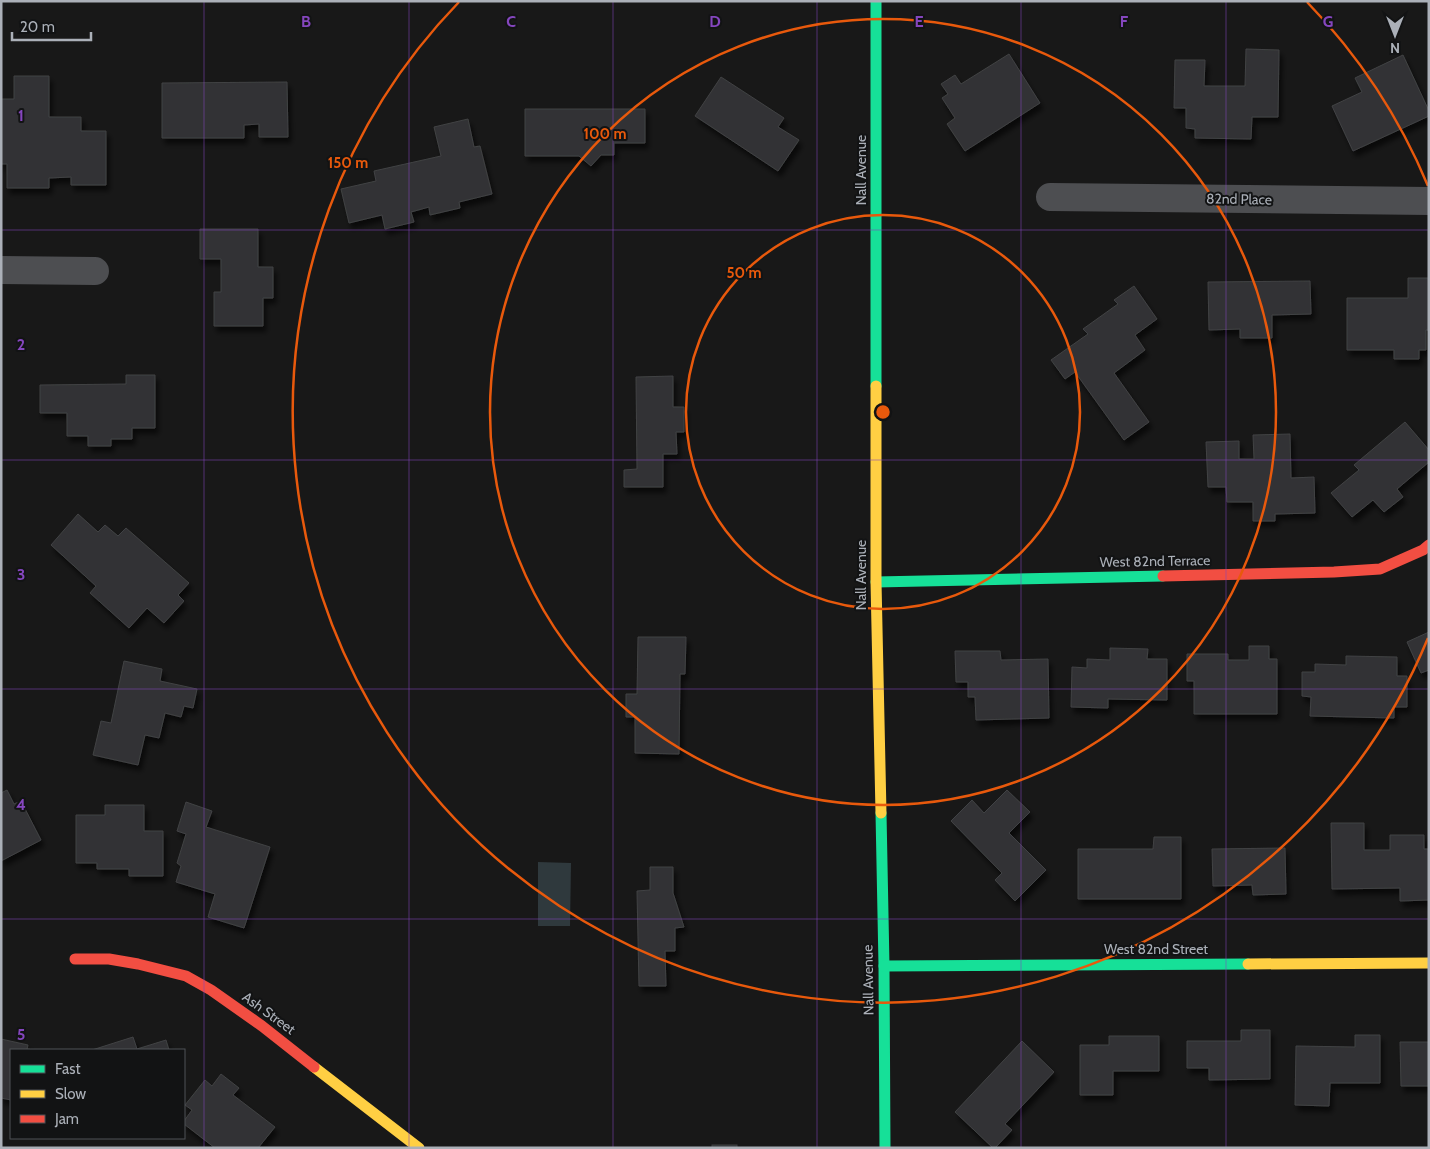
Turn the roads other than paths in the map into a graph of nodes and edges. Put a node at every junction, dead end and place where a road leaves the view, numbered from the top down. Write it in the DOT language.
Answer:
graph roads {
  1 [pos="876,1"];
  2 [pos="1050,197"];
  3 [pos="1429,201"];
  4 [pos="1,270"];
  5 [pos="95,270"];
  6 [pos="1429,545"];
  7 [pos="876,582"];
  8 [pos="76,959"];
  9 [pos="1429,963"];
  10 [pos="884,966"];
  11 [pos="419,1148"];
  12 [pos="885,1148"];
  1 -- 7 [label="street, Nall Avenue"];
  2 -- 3 [label="street, 82nd Place"];
  4 -- 5 [label="street"];
  6 -- 7 [label="street, West 82nd Terrace"];
  7 -- 10 [label="street, Nall Avenue"];
  8 -- 11 [label="street, Ash Street"];
  9 -- 10 [label="street, West 82nd Street"];
  10 -- 12 [label="street, Nall Avenue"];
}
